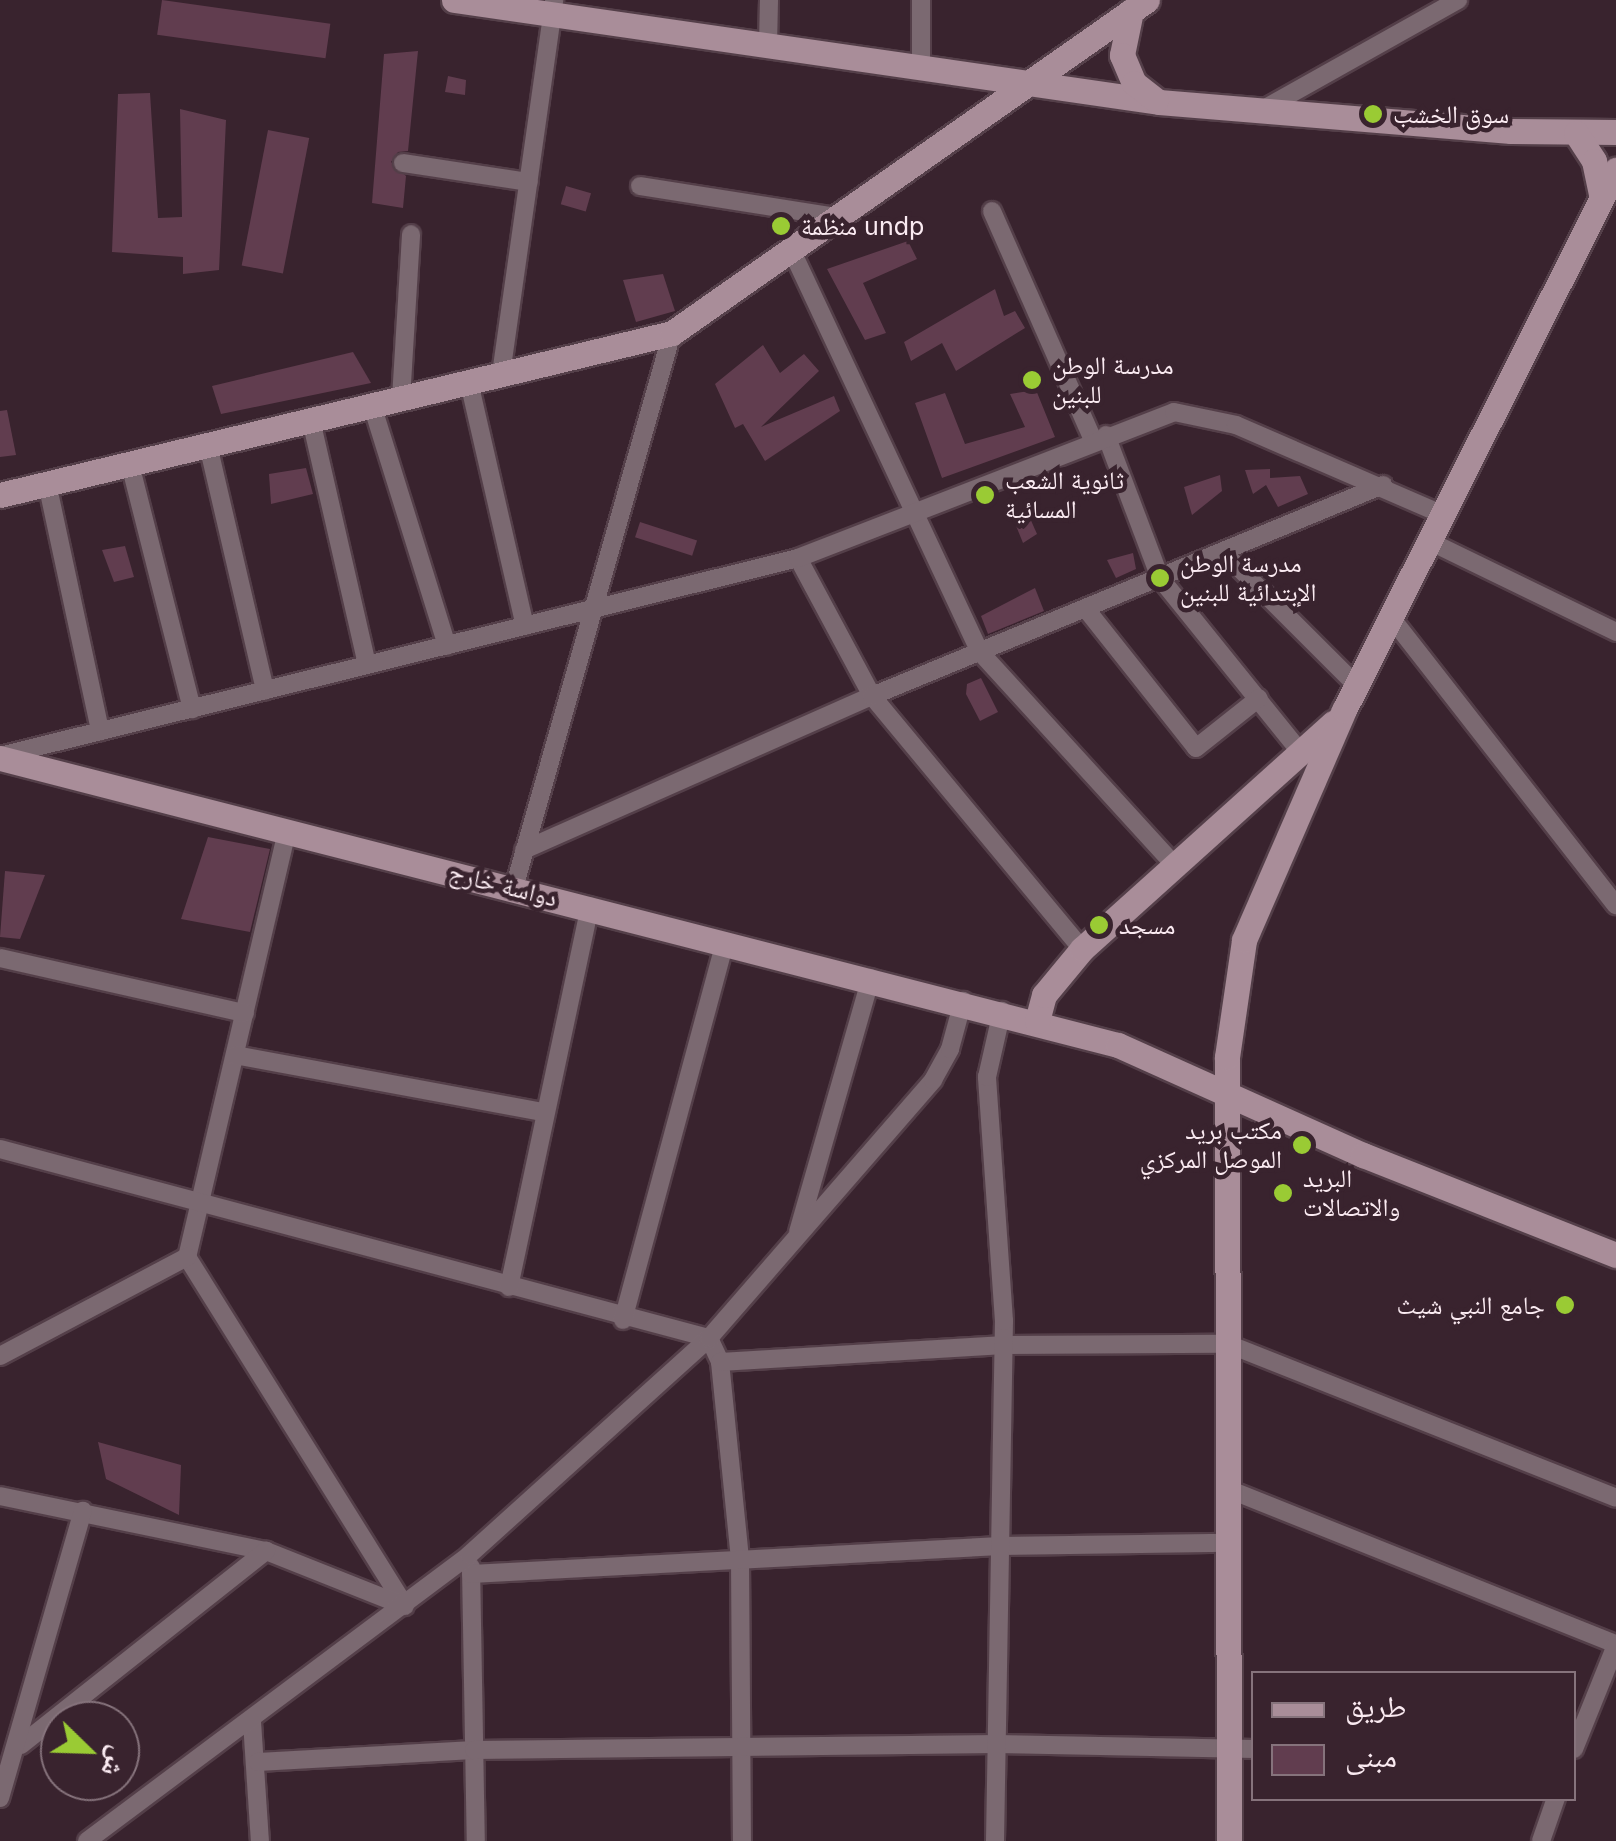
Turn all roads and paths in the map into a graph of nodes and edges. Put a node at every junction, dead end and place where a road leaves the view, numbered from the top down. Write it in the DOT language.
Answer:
graph roads {
  1 [pos="454,0"];
  2 [pos="770,0"];
  3 [pos="921,0"];
  4 [pos="1458,0"];
  5 [pos="1136,4"];
  6 [pos="552,7"];
  7 [pos="768,44"];
  8 [pos="920,66"];
  9 [pos="1029,80"];
  10 [pos="1159,102"];
  11 [pos="1261,110"];
  12 [pos="1616,132"];
  13 [pos="1576,133"];
  14 [pos="403,163"];
  15 [pos="1616,170"];
  16 [pos="529,182"];
  17 [pos="640,186"];
  18 [pos="1601,194"];
  19 [pos="992,211"];
  20 [pos="836,218"];
  21 [pos="411,234"];
  22 [pos="790,249"];
  23 [pos="672,333"];
  24 [pos="501,374"];
  25 [pos="469,382"];
  26 [pos="401,398"];
  27 [pos="372,406"];
  28 [pos="310,420"];
  29 [pos="1100,438"];
  30 [pos="208,444"];
  31 [pos="130,464"];
  32 [pos="47,483"];
  33 [pos="1383,486"];
  34 [pos="0,494"];
  35 [pos="1444,514"];
  36 [pos="913,516"];
  37 [pos="1431,542"];
  38 [pos="1225,554"];
  39 [pos="798,558"];
  40 [pos="1160,578"];
  41 [pos="1086,608"];
  42 [pos="592,610"];
  43 [pos="1393,620"];
  44 [pos="525,626"];
  45 [pos="1616,632"];
  46 [pos="447,646"];
  47 [pos="980,652"];
  48 [pos="368,665"];
  49 [pos="1358,686"];
  50 [pos="265,690"];
  51 [pos="872,696"];
  52 [pos="1260,698"];
  53 [pos="192,709"];
  54 [pos="1344,710"];
  55 [pos="100,731"];
  56 [pos="1301,754"];
  57 [pos="0,757"];
  58 [pos="287,831"];
  59 [pos="524,850"];
  60 [pos="1173,863"];
  61 [pos="514,888"];
  62 [pos="1616,904"];
  63 [pos="590,907"];
  64 [pos="725,942"];
  65 [pos="1082,949"];
  66 [pos="0,958"];
  67 [pos="871,978"];
  68 [pos="962,1001"];
  69 [pos="1004,1012"];
  70 [pos="244,1013"];
  71 [pos="1037,1021"];
  72 [pos="235,1055"];
  73 [pos="1227,1096"];
  74 [pos="544,1112"];
  75 [pos="0,1149"];
  76 [pos="201,1200"];
  77 [pos="796,1237"];
  78 [pos="1616,1255"];
  79 [pos="188,1256"];
  80 [pos="509,1287"];
  81 [pos="624,1320"];
  82 [pos="710,1338"];
  83 [pos="1004,1344"];
  84 [pos="1228,1344"];
  85 [pos="0,1356"];
  86 [pos="720,1362"];
  87 [pos="1228,1489"];
  88 [pos="0,1496"];
  89 [pos="1616,1498"];
  90 [pos="83,1512"];
  91 [pos="1228,1543"];
  92 [pos="1000,1546"];
  93 [pos="266,1551"];
  94 [pos="469,1555"];
  95 [pos="740,1560"];
  96 [pos="472,1574"];
  97 [pos="405,1606"];
  98 [pos="1616,1645"];
  99 [pos="252,1722"];
  100 [pos="1576,1740"];
  101 [pos="20,1744"];
  102 [pos="997,1744"];
  103 [pos="744,1749"];
  104 [pos="1241,1749"];
  105 [pos="474,1750"];
  106 [pos="258,1762"];
  107 [pos="0,1798"];
  108 [pos="1555,1801"];
  109 [pos="87,1841"];
  110 [pos="260,1841"];
  111 [pos="476,1841"];
  112 [pos="742,1841"];
  113 [pos="995,1841"];
  114 [pos="1229,1841"];
  115 [pos="1541,1841"];
  1 -- 6 [label="street"];
  2 -- 7 [label="street"];
  3 -- 8 [label="street"];
  4 -- 11 [label="street"];
  5 -- 9 [label="street"];
  5 -- 10 [label="street"];
  6 -- 7 [label="street"];
  6 -- 16 [label="street"];
  7 -- 8 [label="street"];
  8 -- 9 [label="street"];
  9 -- 10 [label="street"];
  9 -- 20 [label="street"];
  10 -- 11 [label="street"];
  11 -- 13 [label="street"];
  12 -- 13 [label="street"];
  13 -- 18 [label="street"];
  14 -- 16 [label="street"];
  15 -- 18 [label="street"];
  16 -- 24 [label="street"];
  17 -- 20 [label="street"];
  18 -- 35 [label="street"];
  19 -- 29 [label="street"];
  20 -- 22 [label="street"];
  21 -- 26 [label="street"];
  22 -- 23 [label="street"];
  22 -- 36 [label="street"];
  23 -- 24 [label="street"];
  23 -- 42 [label="street"];
  24 -- 25 [label="street"];
  25 -- 26 [label="street"];
  25 -- 44 [label="street"];
  26 -- 27 [label="street"];
  27 -- 28 [label="street"];
  27 -- 46 [label="street"];
  28 -- 30 [label="street"];
  28 -- 48 [label="street"];
  29 -- 33 [label="street"];
  29 -- 36 [label="street"];
  29 -- 40 [label="street"];
  30 -- 31 [label="street"];
  30 -- 50 [label="street"];
  31 -- 32 [label="street"];
  31 -- 53 [label="street"];
  32 -- 34 [label="street"];
  32 -- 55 [label="street"];
  33 -- 35 [label="street"];
  33 -- 38 [label="street"];
  35 -- 37 [label="street"];
  36 -- 39 [label="street"];
  36 -- 47 [label="street"];
  37 -- 43 [label="street"];
  37 -- 45 [label="street"];
  38 -- 40 [label="street"];
  38 -- 49 [label="street"];
  39 -- 42 [label="street"];
  39 -- 51 [label="street"];
  40 -- 41 [label="street"];
  40 -- 52 [label="street"];
  41 -- 47 [label="street"];
  41 -- 52 [label="street"];
  42 -- 44 [label="street"];
  42 -- 59 [label="street"];
  43 -- 49 [label="street"];
  43 -- 62 [label="street"];
  44 -- 46 [label="street"];
  46 -- 48 [label="street"];
  47 -- 51 [label="street"];
  47 -- 60 [label="street"];
  48 -- 50 [label="street"];
  49 -- 54 [label="street"];
  50 -- 53 [label="street"];
  51 -- 59 [label="street"];
  51 -- 65 [label="street"];
  52 -- 56 [label="street"];
  53 -- 55 [label="street"];
  54 -- 56 [label="street"];
  54 -- 73 [label="street"];
  55 -- 57 [label="street"];
  56 -- 60 [label="street"];
  57 -- 58 [label="street, دواسة خارج"];
  58 -- 61 [label="street, دواسة خارج"];
  58 -- 70 [label="street"];
  59 -- 61 [label="street"];
  60 -- 65 [label="street"];
  61 -- 63 [label="street, دواسة خارج"];
  63 -- 64 [label="street, دواسة خارج"];
  63 -- 74 [label="street"];
  64 -- 67 [label="street, دواسة خارج"];
  64 -- 81 [label="street"];
  65 -- 71 [label="street"];
  66 -- 70 [label="street"];
  67 -- 68 [label="street, دواسة خارج"];
  67 -- 77 [label="street"];
  68 -- 69 [label="street, دواسة خارج"];
  68 -- 77 [label="street"];
  69 -- 71 [label="street, دواسة خارج"];
  69 -- 83 [label="street"];
  70 -- 72 [label="street"];
  71 -- 73 [label="street, دواسة خارج"];
  72 -- 74 [label="street"];
  72 -- 76 [label="street"];
  73 -- 78 [label="street, دواسة خارج"];
  73 -- 84 [label="street"];
  74 -- 80 [label="street"];
  75 -- 76 [label="street"];
  76 -- 79 [label="street"];
  76 -- 80 [label="street"];
  77 -- 82 [label="street"];
  79 -- 85 [label="street"];
  79 -- 97 [label="street"];
  80 -- 81 [label="street"];
  81 -- 82 [label="street"];
  82 -- 86 [label="street"];
  82 -- 94 [label="street"];
  83 -- 84 [label="street"];
  83 -- 86 [label="street"];
  83 -- 92 [label="street"];
  84 -- 87 [label="street"];
  84 -- 89 [label="street"];
  86 -- 95 [label="street"];
  87 -- 91 [label="street"];
  87 -- 98 [label="street"];
  88 -- 90 [label="street"];
  90 -- 93 [label="street"];
  90 -- 101 [label="street"];
  91 -- 92 [label="street"];
  91 -- 104 [label="street"];
  92 -- 95 [label="street"];
  92 -- 102 [label="street"];
  93 -- 97 [label="street"];
  93 -- 101 [label="street"];
  94 -- 96 [label="street"];
  94 -- 97 [label="street"];
  95 -- 96 [label="street"];
  95 -- 103 [label="street"];
  96 -- 105 [label="street"];
  97 -- 99 [label="street"];
  98 -- 100 [label="street"];
  99 -- 106 [label="street"];
  99 -- 109 [label="street"];
  101 -- 107 [label="street"];
  102 -- 103 [label="street"];
  102 -- 104 [label="street"];
  102 -- 113 [label="street"];
  103 -- 105 [label="street"];
  103 -- 112 [label="street"];
  104 -- 114 [label="street"];
  105 -- 106 [label="street"];
  105 -- 111 [label="street"];
  106 -- 110 [label="street"];
  108 -- 115 [label="street"];
}
